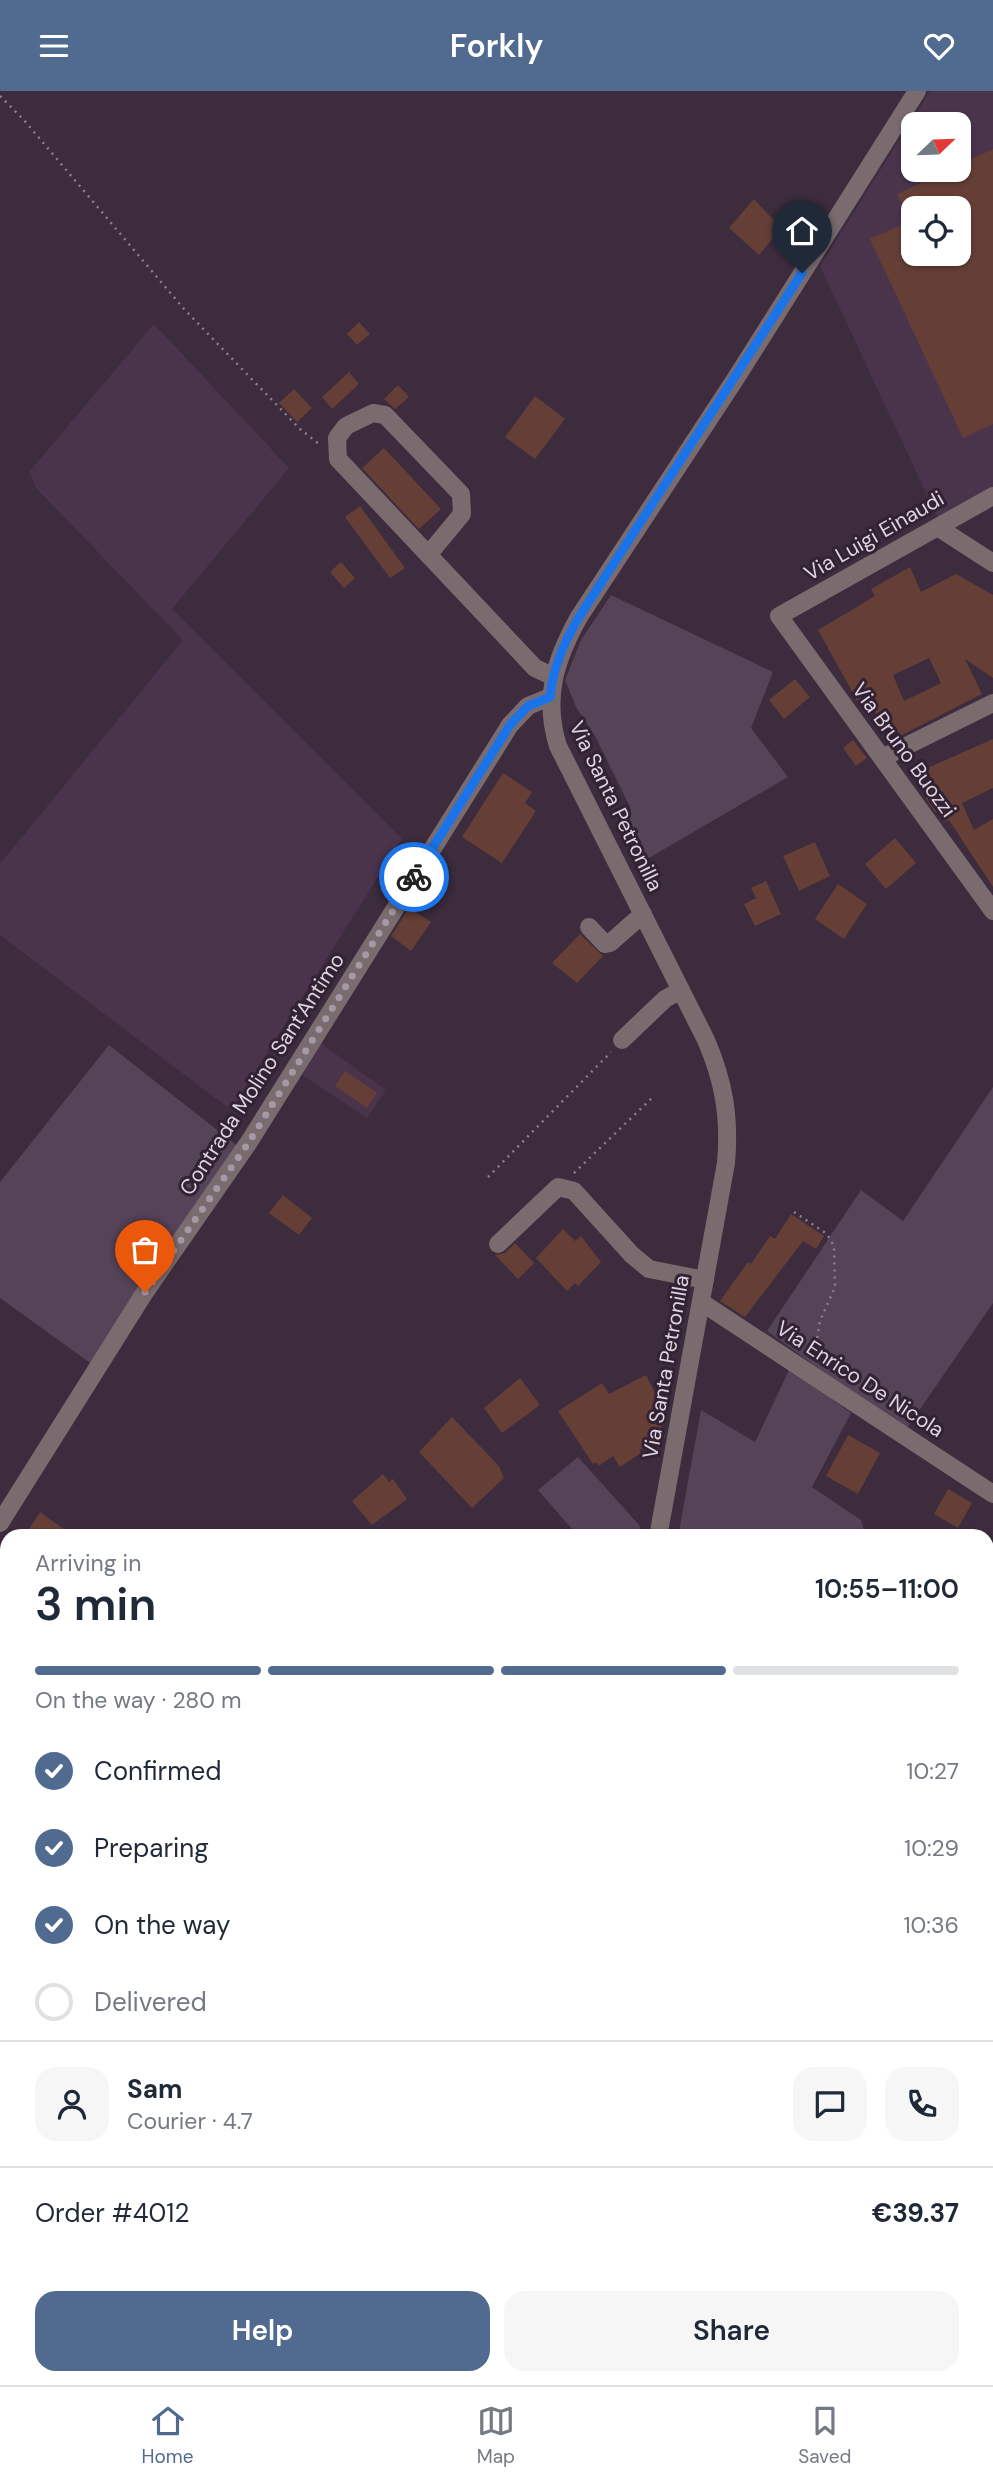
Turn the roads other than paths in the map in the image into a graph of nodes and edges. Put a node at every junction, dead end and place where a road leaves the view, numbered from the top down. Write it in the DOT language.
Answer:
graph roads {
  1 [pos="916,91"];
  2 [pos="993,496"];
  3 [pos="939,528"];
  4 [pos="428,555"];
  5 [pos="993,563"];
  6 [pos="779,616"];
  7 [pos="552,676"];
  8 [pos="550,697"];
  9 [pos="993,703"];
  10 [pos="882,758"];
  11 [pos="993,911"];
  12 [pos="643,914"];
  13 [pos="589,927"];
  14 [pos="681,990"];
  15 [pos="622,1040"];
  16 [pos="498,1244"];
  17 [pos="705,1280"];
  18 [pos="701,1302"];
  19 [pos="993,1494"];
  20 [pos="0,1523"];
  21 [pos="658,1529"];
  1 -- 7 [label="street, Via Santa Petronilla"];
  2 -- 3 [label="street, Via Luigi Einaudi"];
  3 -- 5 [label="street"];
  3 -- 6 [label="street, Via Luigi Einaudi"];
  4 -- 4 [label="street"];
  4 -- 7 [label="street"];
  6 -- 10 [label="street, Via Bruno Buozzi"];
  7 -- 8 [label="street, Via Santa Petronilla"];
  8 -- 12 [label="street, Via Santa Petronilla"];
  8 -- 20 [label="street, Contrada Molino Sant'Antimo"];
  9 -- 10 [label="street"];
  10 -- 11 [label="street, Via Bruno Buozzi"];
  12 -- 13 [label="street"];
  12 -- 14 [label="street, Via Santa Petronilla"];
  14 -- 15 [label="street"];
  14 -- 17 [label="street, Via Santa Petronilla"];
  16 -- 17 [label="street"];
  17 -- 18 [label="street, Via Santa Petronilla"];
  18 -- 19 [label="street, Via Enrico De Nicola"];
  18 -- 21 [label="street, Via Santa Petronilla"];
}
